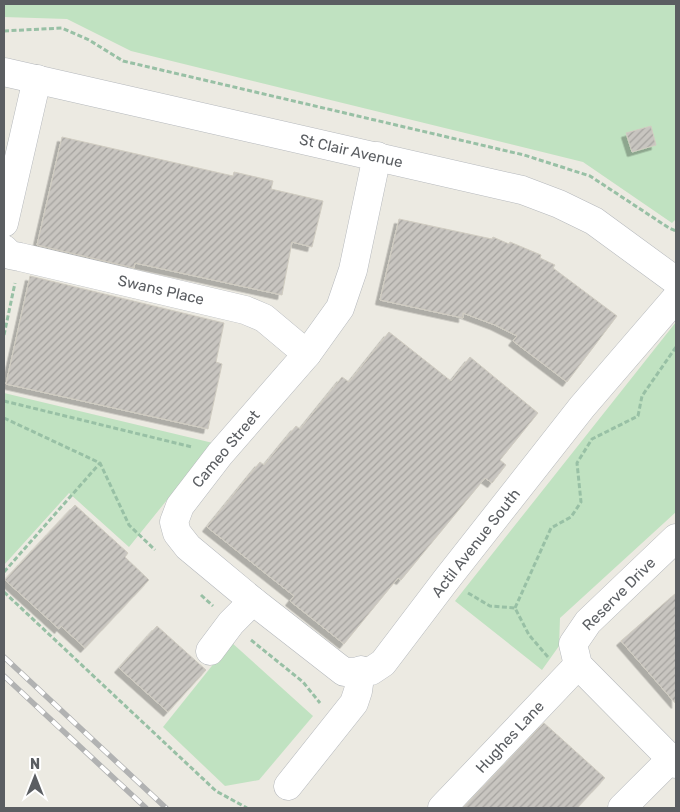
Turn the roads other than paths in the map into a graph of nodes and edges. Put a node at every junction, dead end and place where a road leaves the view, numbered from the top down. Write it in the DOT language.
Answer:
graph roads {
  1 [pos="4,72"];
  2 [pos="37,78"];
  3 [pos="377,156"];
  4 [pos="4,223"];
  5 [pos="12,253"];
  6 [pos="676,281"];
  7 [pos="676,298"];
  8 [pos="307,354"];
  9 [pos="676,538"];
  10 [pos="252,601"];
  11 [pos="210,651"];
  12 [pos="361,670"];
  13 [pos="573,670"];
  14 [pos="674,762"];
  15 [pos="288,786"];
  16 [pos="442,808"];
  17 [pos="622,808"];
  1 -- 2 [label="street, St Clair Avenue"];
  2 -- 3 [label="street, St Clair Avenue"];
  2 -- 4 [label="street"];
  3 -- 6 [label="street, St Clair Avenue"];
  3 -- 8 [label="street, Cameo Street"];
  5 -- 8 [label="street, Swans Place"];
  7 -- 12 [label="street, Actil Avenue South"];
  8 -- 10 [label="street, Cameo Street"];
  9 -- 13 [label="street, Reserve Drive"];
  10 -- 11 [label="street"];
  10 -- 12 [label="street, Cameo Street"];
  12 -- 15 [label="street"];
  13 -- 14 [label="street"];
  13 -- 16 [label="street, Hughes Lane"];
  14 -- 17 [label="street"];
}
